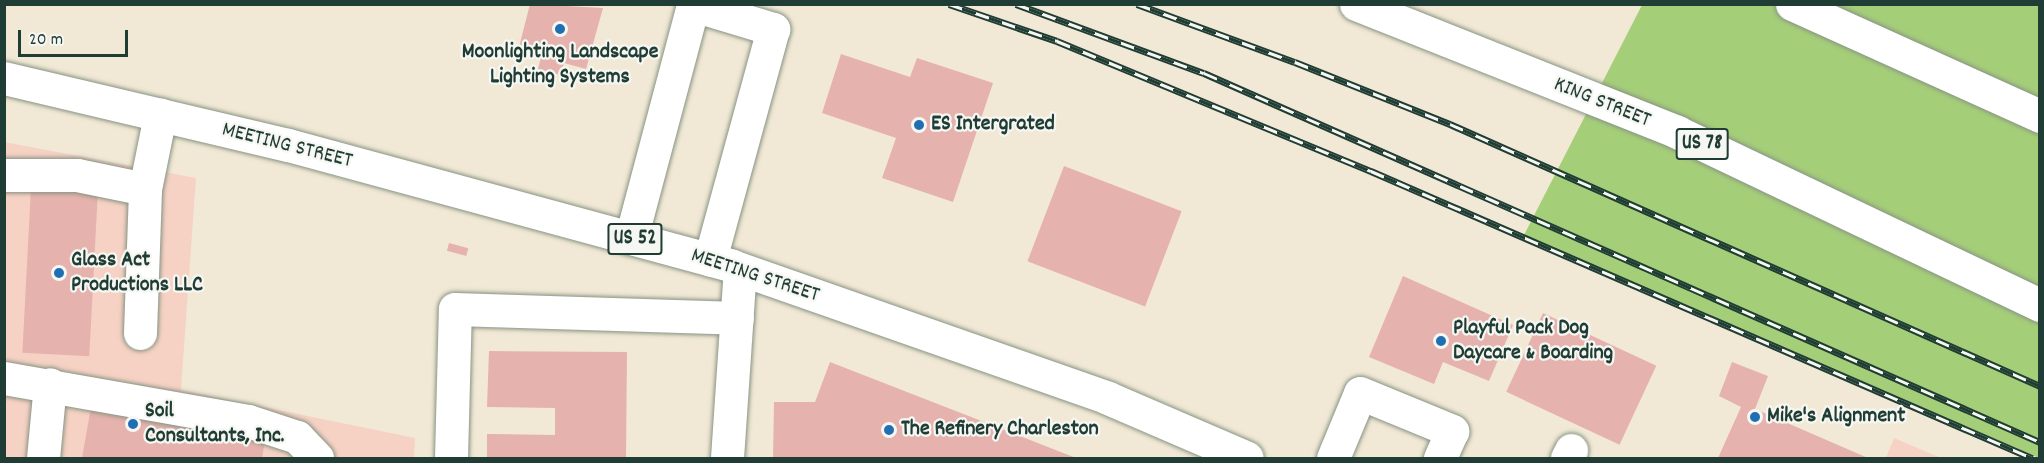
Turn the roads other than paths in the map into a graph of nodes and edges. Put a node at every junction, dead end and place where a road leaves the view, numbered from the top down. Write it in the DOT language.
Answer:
graph roads {
  1 [pos="1356,4"];
  2 [pos="1792,4"];
  3 [pos="4,78"];
  4 [pos="160,115"];
  5 [pos="2040,116"];
  6 [pos="4,175"];
  7 [pos="145,189"];
  8 [pos="631,238"];
  9 [pos="725,265"];
  10 [pos="2040,304"];
  11 [pos="737,318"];
  12 [pos="140,333"];
  13 [pos="4,378"];
  14 [pos="50,384"];
  15 [pos="1240,457"];
  16 [pos="43,459"];
  17 [pos="317,459"];
  18 [pos="451,459"];
  19 [pos="727,459"];
  20 [pos="1333,459"];
  21 [pos="1440,459"];
  1 -- 10 [label="main road, KING STREET / US 78"];
  2 -- 5 [label="main road"];
  3 -- 4 [label="main road, MEETING STREET / US 52"];
  4 -- 7 [label="main road"];
  4 -- 8 [label="main road, MEETING STREET / US 52"];
  6 -- 7 [label="main road"];
  7 -- 12 [label="main road"];
  8 -- 9 [label="main road, MEETING STREET / US 52"];
  8 -- 9 [label="main road"];
  9 -- 11 [label="main road"];
  9 -- 15 [label="main road, MEETING STREET / US 52"];
  11 -- 18 [label="main road"];
  11 -- 19 [label="main road"];
  13 -- 14 [label="main road"];
  14 -- 16 [label="main road"];
  14 -- 17 [label="main road"];
  20 -- 21 [label="main road"];
}
